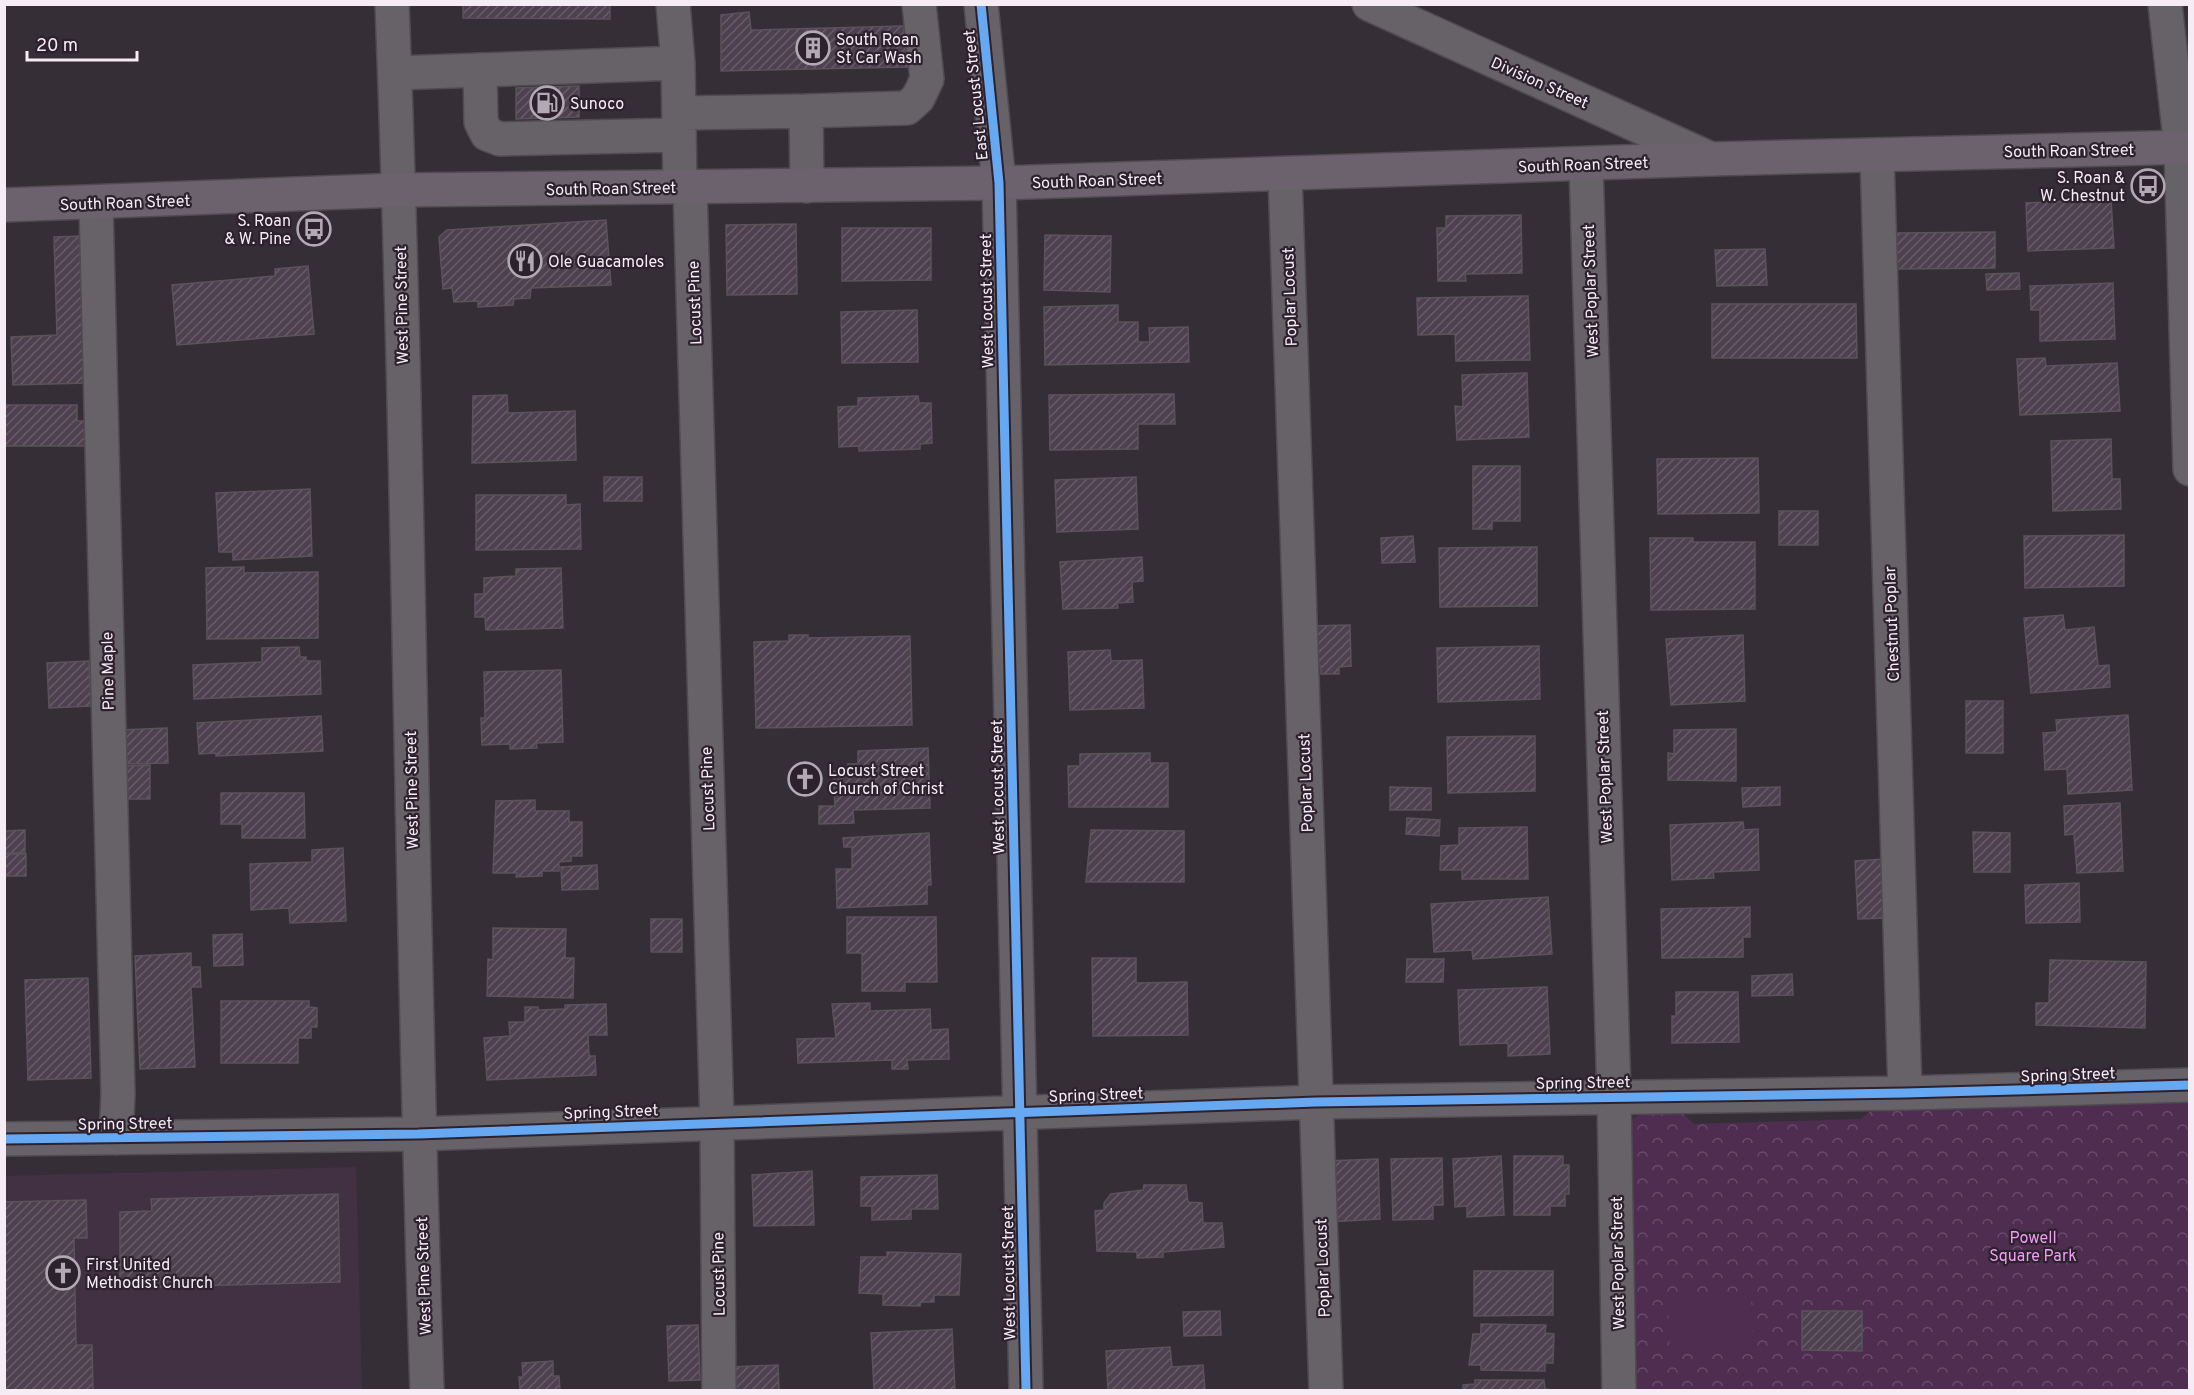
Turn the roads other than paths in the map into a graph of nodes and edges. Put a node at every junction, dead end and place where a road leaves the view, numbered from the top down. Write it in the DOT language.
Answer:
graph roads {
  1 [pos="392,4"];
  2 [pos="673,4"];
  3 [pos="919,4"];
  4 [pos="981,4"];
  5 [pos="1369,4"];
  6 [pos="2165,4"];
  7 [pos="678,63"];
  8 [pos="480,70"];
  9 [pos="395,73"];
  10 [pos="806,111"];
  11 [pos="679,124"];
  12 [pos="2185,147"];
  13 [pos="1877,155"];
  14 [pos="1711,159"];
  15 [pos="1586,164"];
  16 [pos="1285,175"];
  17 [pos="999,183"];
  18 [pos="807,186"];
  19 [pos="685,187"];
  20 [pos="399,190"];
  21 [pos="96,204"];
  22 [pos="4,205"];
  23 [pos="2190,469"];
  24 [pos="2190,1085"];
  25 [pos="1905,1093"];
  26 [pos="1614,1096"];
  27 [pos="1316,1102"];
  28 [pos="1019,1111"];
  29 [pos="717,1123"];
  30 [pos="418,1134"];
  31 [pos="116,1138"];
  32 [pos="4,1139"];
  33 [pos="427,1390"];
  34 [pos="719,1390"];
  35 [pos="1026,1390"];
  36 [pos="1326,1390"];
  37 [pos="1619,1390"];
  1 -- 9 [label="street, West Pine Street"];
  2 -- 7 [label="street, Locust Pine"];
  3 -- 10 [label="street"];
  4 -- 17 [label="street, East Locust Street"];
  5 -- 14 [label="street, Division Street"];
  6 -- 12 [label="street"];
  7 -- 8 [label="street"];
  7 -- 11 [label="street, Locust Pine"];
  8 -- 9 [label="street"];
  8 -- 11 [label="street"];
  9 -- 20 [label="street, West Pine Street"];
  10 -- 11 [label="street"];
  10 -- 18 [label="street"];
  11 -- 19 [label="street, Locust Pine"];
  12 -- 13 [label="main road, South Roan Street"];
  12 -- 23 [label="street"];
  13 -- 14 [label="main road, South Roan Street"];
  13 -- 25 [label="street, Chestnut Poplar"];
  14 -- 15 [label="main road, South Roan Street"];
  15 -- 16 [label="main road, South Roan Street"];
  15 -- 26 [label="street, West Poplar Street"];
  16 -- 17 [label="main road, South Roan Street"];
  16 -- 27 [label="street, Poplar Locust"];
  17 -- 18 [label="main road, South Roan Street"];
  17 -- 28 [label="street, West Locust Street"];
  18 -- 19 [label="main road, South Roan Street"];
  19 -- 20 [label="main road, South Roan Street"];
  19 -- 29 [label="street, Locust Pine"];
  20 -- 21 [label="main road, South Roan Street"];
  20 -- 30 [label="street, West Pine Street"];
  21 -- 22 [label="main road, South Roan Street"];
  21 -- 31 [label="street, Pine Maple"];
  24 -- 25 [label="street, Spring Street"];
  25 -- 26 [label="street, Spring Street"];
  26 -- 27 [label="street, Spring Street"];
  26 -- 37 [label="street, West Poplar Street"];
  27 -- 28 [label="street, Spring Street"];
  27 -- 36 [label="street, Poplar Locust"];
  28 -- 29 [label="street, Spring Street"];
  28 -- 35 [label="street, West Locust Street"];
  29 -- 30 [label="street, Spring Street"];
  29 -- 34 [label="street, Locust Pine"];
  30 -- 31 [label="street, Spring Street"];
  30 -- 33 [label="street, West Pine Street"];
  31 -- 32 [label="street, Spring Street"];
}
